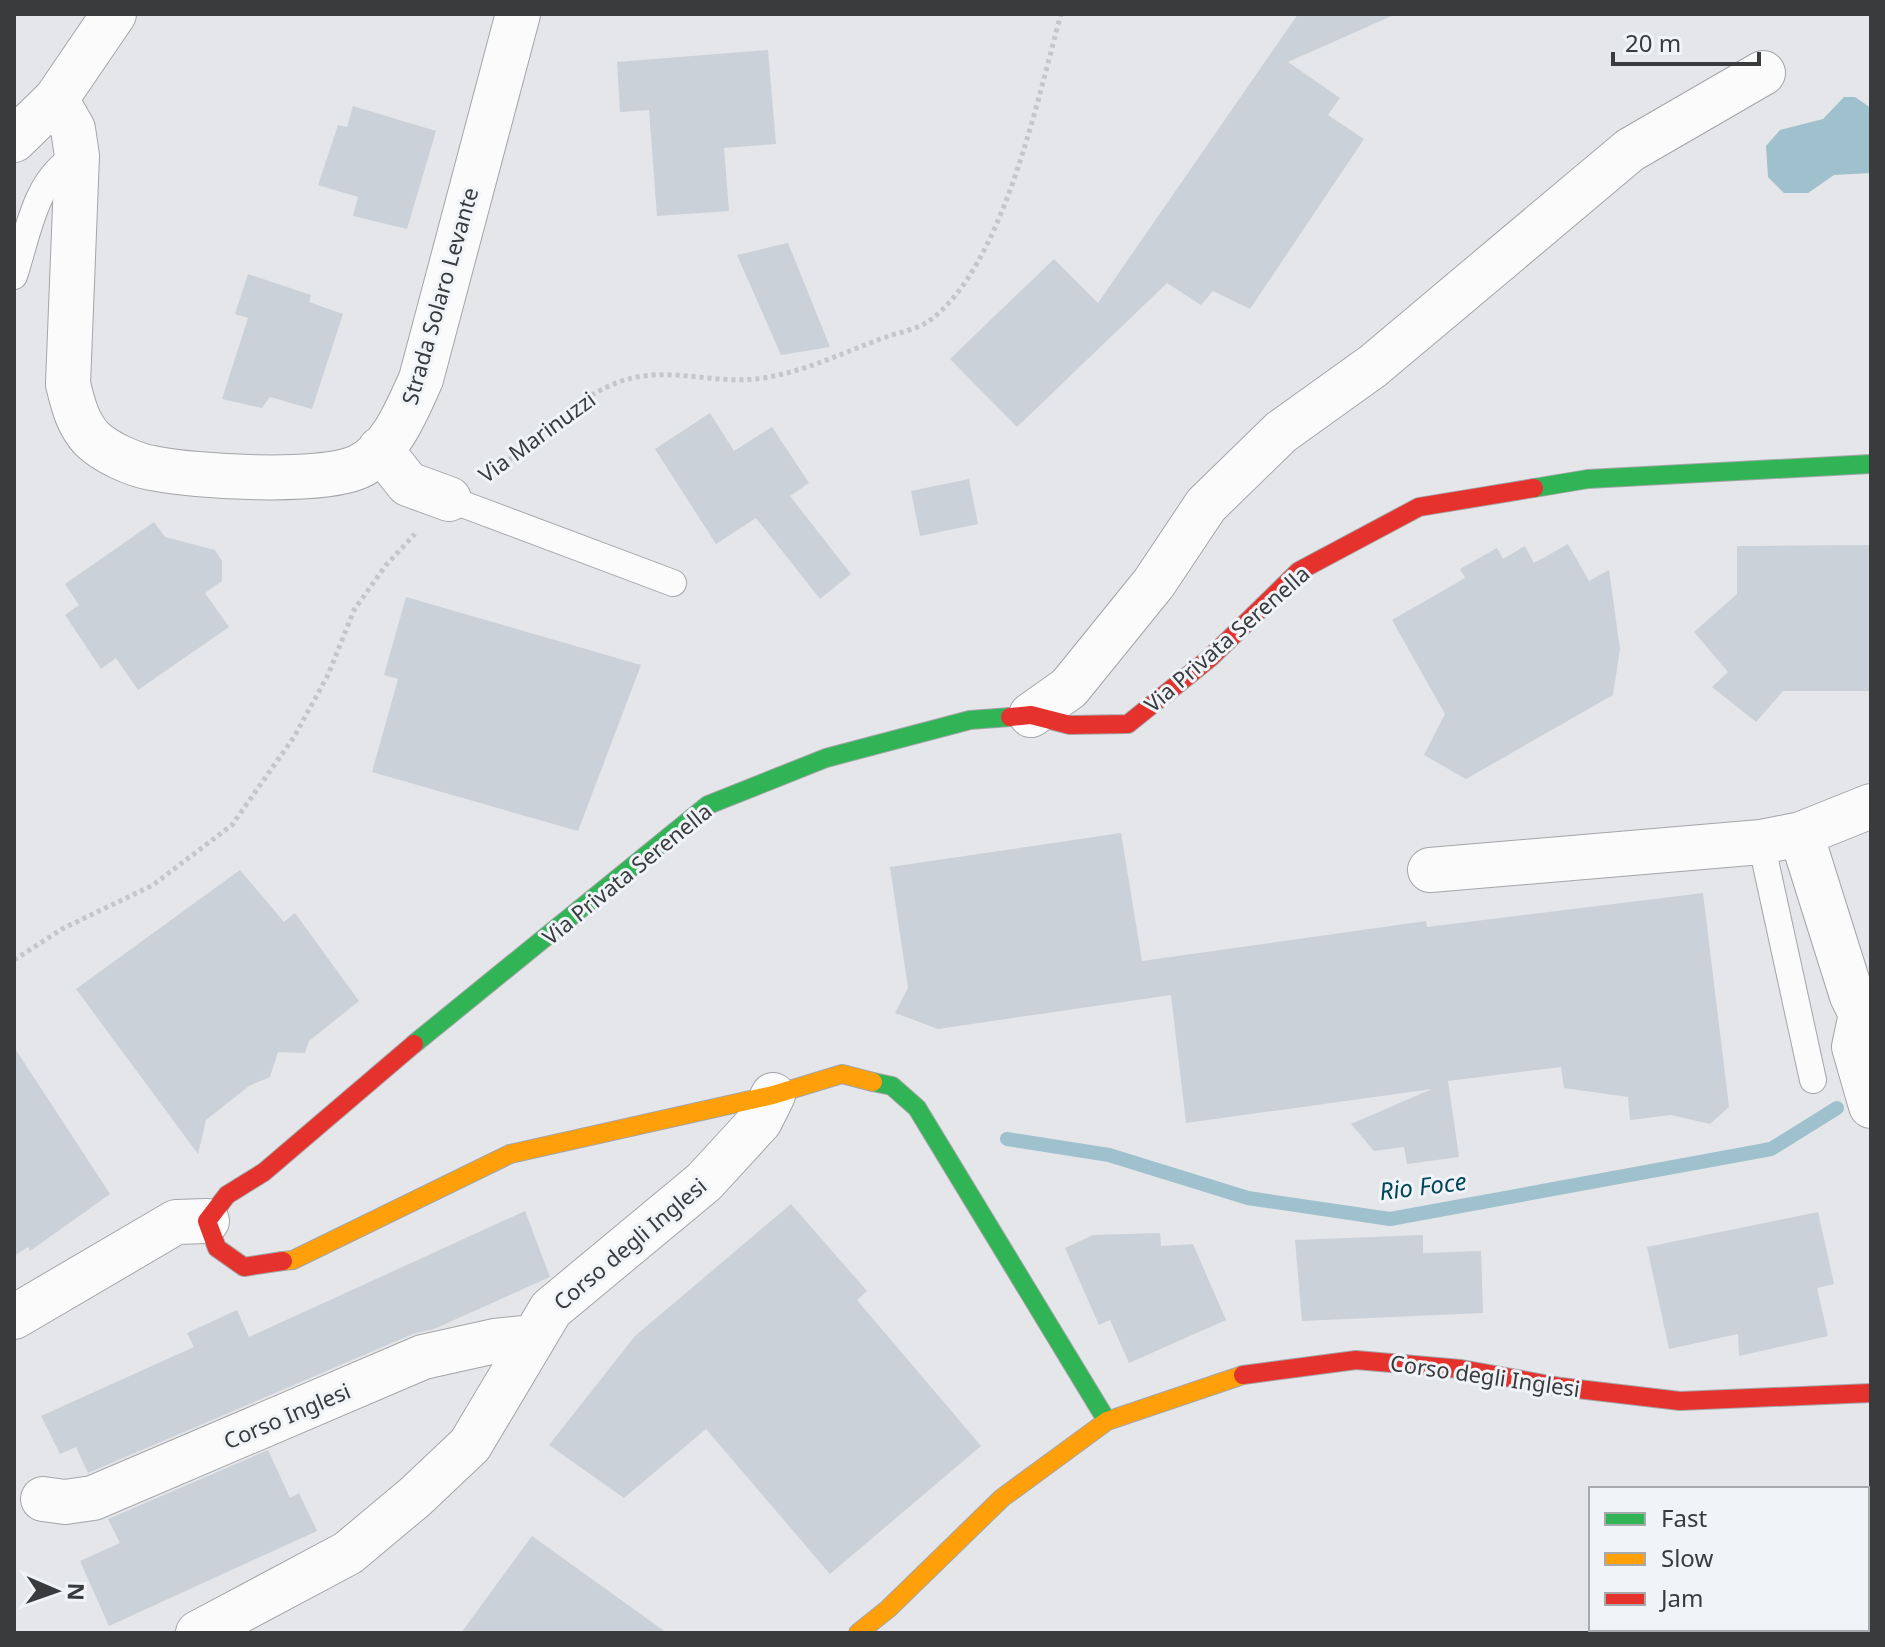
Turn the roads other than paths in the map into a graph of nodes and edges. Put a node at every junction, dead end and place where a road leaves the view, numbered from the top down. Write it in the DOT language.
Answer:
graph roads {
  1 [pos="114,14"];
  2 [pos="518,14"];
  3 [pos="1763,73"];
  4 [pos="56,99"];
  5 [pos="14,140"];
  6 [pos="77,156"];
  7 [pos="14,276"];
  8 [pos="380,449"];
  9 [pos="1871,464"];
  10 [pos="449,499"];
  11 [pos="673,583"];
  12 [pos="1031,715"];
  13 [pos="1871,806"];
  14 [pos="1781,838"];
  15 [pos="1430,870"];
  16 [pos="1864,1004"];
  17 [pos="1813,1080"];
  18 [pos="773,1095"];
  19 [pos="1871,1106"];
  20 [pos="209,1225"];
  21 [pos="14,1317"];
  22 [pos="534,1337"];
  23 [pos="1871,1393"];
  24 [pos="1107,1421"];
  25 [pos="43,1499"];
  26 [pos="198,1633"];
  27 [pos="858,1633"];
  1 -- 4 [label="street"];
  2 -- 8 [label="street, Strada Solaro Levante"];
  3 -- 12 [label="street"];
  4 -- 5 [label="street"];
  4 -- 6 [label="street, Strada Solaro Levante"];
  6 -- 7 [label="lane"];
  6 -- 8 [label="street, Strada Solaro Levante"];
  8 -- 10 [label="street"];
  9 -- 12 [label="street, Via Privata Serenella"];
  10 -- 11 [label="lane"];
  12 -- 20 [label="street, Via Privata Serenella"];
  13 -- 14 [label="street"];
  14 -- 15 [label="street"];
  14 -- 16 [label="street"];
  14 -- 17 [label="lane"];
  16 -- 19 [label="street"];
  18 -- 20 [label="street"];
  18 -- 22 [label="street, Corso degli Inglesi"];
  18 -- 24 [label="street"];
  20 -- 21 [label="street"];
  22 -- 25 [label="street, Corso Inglesi"];
  22 -- 26 [label="street, Corso degli Inglesi"];
  23 -- 24 [label="street, Corso degli Inglesi"];
  24 -- 27 [label="street, Corso degli Inglesi"];
}
